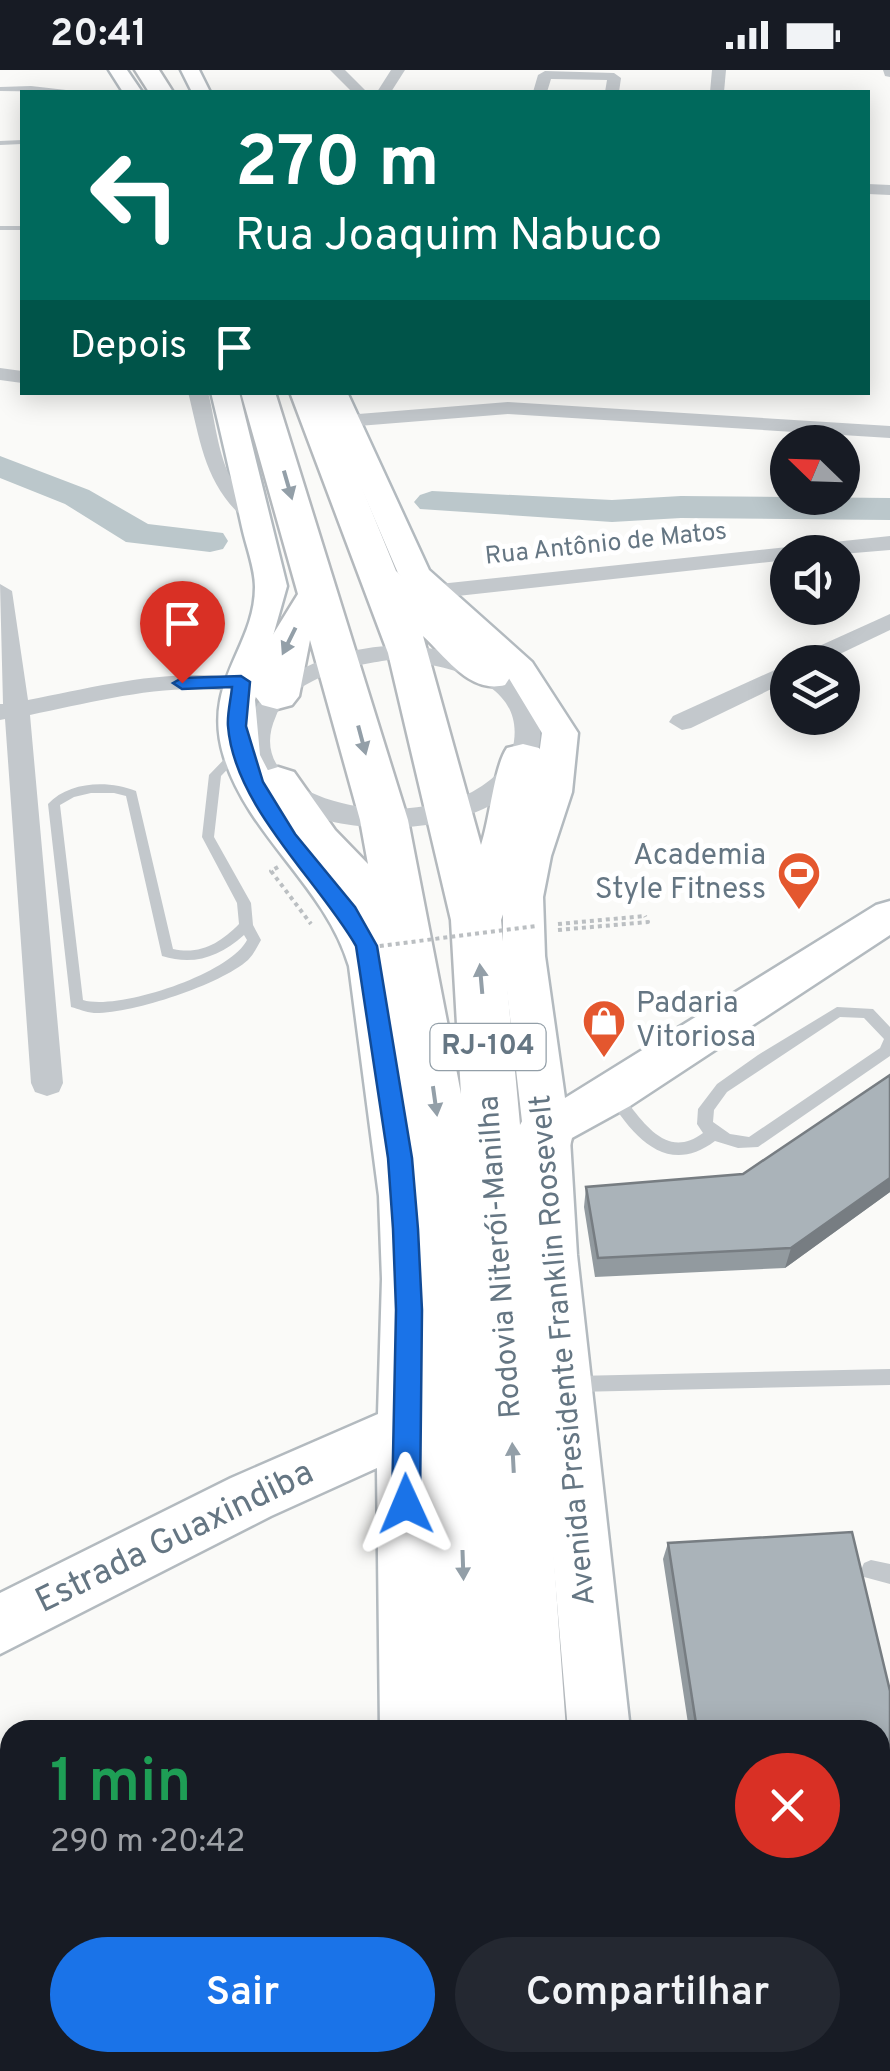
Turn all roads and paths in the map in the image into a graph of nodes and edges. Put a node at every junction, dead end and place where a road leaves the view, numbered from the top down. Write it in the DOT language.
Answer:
graph roads {
  1 [pos="337,70"];
  2 [pos="0,90"];
  3 [pos="49,90"];
  4 [pos="358,90"];
  5 [pos="541,90"];
  6 [pos="612,90"];
  7 [pos="199,395"];
  8 [pos="226,395"];
  9 [pos="259,395"];
  10 [pos="307,395"];
  11 [pos="334,395"];
  12 [pos="346,421"];
  13 [pos="890,432"];
  14 [pos="256,517"];
  15 [pos="890,543"];
  16 [pos="860,546"];
  17 [pos="770,555"];
  18 [pos="376,569"];
  19 [pos="0,591"];
  20 [pos="319,592"];
  21 [pos="430,592"];
  22 [pos="890,621"];
  23 [pos="840,645"];
  24 [pos="409,653"];
  25 [pos="340,660"];
  26 [pos="490,676"];
  27 [pos="770,679"];
  28 [pos="259,689"];
  29 [pos="8,711"];
  30 [pos="682,722"];
  31 [pos="537,740"];
  32 [pos="242,748"];
  33 [pos="278,782"];
  34 [pos="451,811"];
  35 [pos="384,820"];
  36 [pos="890,915"];
  37 [pos="246,925"];
  38 [pos="523,926"];
  39 [pos="382,942"];
  40 [pos="890,1038"];
  41 [pos="534,1044"];
  42 [pos="48,1083"];
  43 [pos="614,1093"];
  44 [pos="546,1130"];
  45 [pos="713,1134"];
  46 [pos="504,1286"];
  47 [pos="890,1378"];
  48 [pos="566,1384"];
  49 [pos="431,1418"];
  50 [pos="0,1624"];
  51 [pos="412,1720"];
  52 [pos="469,1720"];
  53 [pos="527,1720"];
  54 [pos="598,1720"];
  1 -- 4 [label="street"];
  2 -- 3 [label="lane"];
  5 -- 6 [label="street"];
  7 -- 14 [label="street"];
  8 -- 14 [label="street"];
  9 -- 20 [label="highway, Rodovia Niterói-Manilha / RJ-104, one-way"];
  10 -- 18 [label="highway, Rodovia Niterói-Manilha / RJ-104"];
  11 -- 12 [label="street"];
  12 -- 13 [label="street"];
  12 -- 21 [label="street"];
  14 -- 28 [label="street"];
  15 -- 16 [label="street"];
  17 -- 21 [label="street, Rua Antônio de Matos"];
  18 -- 24 [label="highway, Rodovia Niterói-Manilha / RJ-104"];
  18 -- 26 [label="highway"];
  19 -- 29 [label="street"];
  20 -- 25 [label="highway, Rodovia Niterói-Manilha / RJ-104"];
  20 -- 28 [label="highway, one-way"];
  21 -- 31 [label="street"];
  22 -- 23 [label="street"];
  24 -- 25 [label="street"];
  24 -- 26 [label="street"];
  24 -- 34 [label="highway, Rodovia Niterói-Manilha / RJ-104"];
  25 -- 28 [label="street"];
  25 -- 35 [label="highway, Rodovia Niterói-Manilha / RJ-104, one-way"];
  26 -- 31 [label="street"];
  27 -- 30 [label="street"];
  28 -- 29 [label="street"];
  28 -- 32 [label="street"];
  28 -- 33 [label="street"];
  29 -- 42 [label="street"];
  31 -- 34 [label="street"];
  31 -- 38 [label="highway"];
  32 -- 37 [label="lane"];
  32 -- 49 [label="street"];
  33 -- 35 [label="street"];
  33 -- 39 [label="highway"];
  34 -- 35 [label="street"];
  34 -- 38 [label="highway, Rodovia Niterói-Manilha / RJ-104"];
  35 -- 39 [label="highway, Rodovia Niterói-Manilha / RJ-104"];
  36 -- 43 [label="street"];
  37 -- 37 [label="lane"];
  38 -- 38 [label="path"];
  38 -- 39 [label="path, bridge"];
  38 -- 41 [label="street, Avenida Presidente Franklin Roosevelt"];
  46 -- 38 [label="highway, Rodovia Niterói-Manilha / RJ-104, one-way"];
  39 -- 49 [label="highway, Rodovia Niterói-Manilha / RJ-104, one-way"];
  40 -- 45 [label="lane"];
  40 -- 45 [label="lane"];
  41 -- 43 [label="street"];
  41 -- 44 [label="street, Avenida Presidente Franklin Roosevelt"];
  43 -- 44 [label="street"];
  43 -- 45 [label="lane"];
  44 -- 46 [label="highway"];
  44 -- 48 [label="street, Avenida Presidente Franklin Roosevelt"];
  53 -- 46 [label="highway, Rodovia Niterói-Manilha / RJ-104, one-way"];
  47 -- 48 [label="lane"];
  48 -- 54 [label="street, Avenida Presidente Franklin Roosevelt"];
  49 -- 50 [label="street, Estrada Guaxindiba"];
  49 -- 51 [label="street"];
  49 -- 52 [label="highway, Rodovia Niterói-Manilha / RJ-104, one-way"];
}
